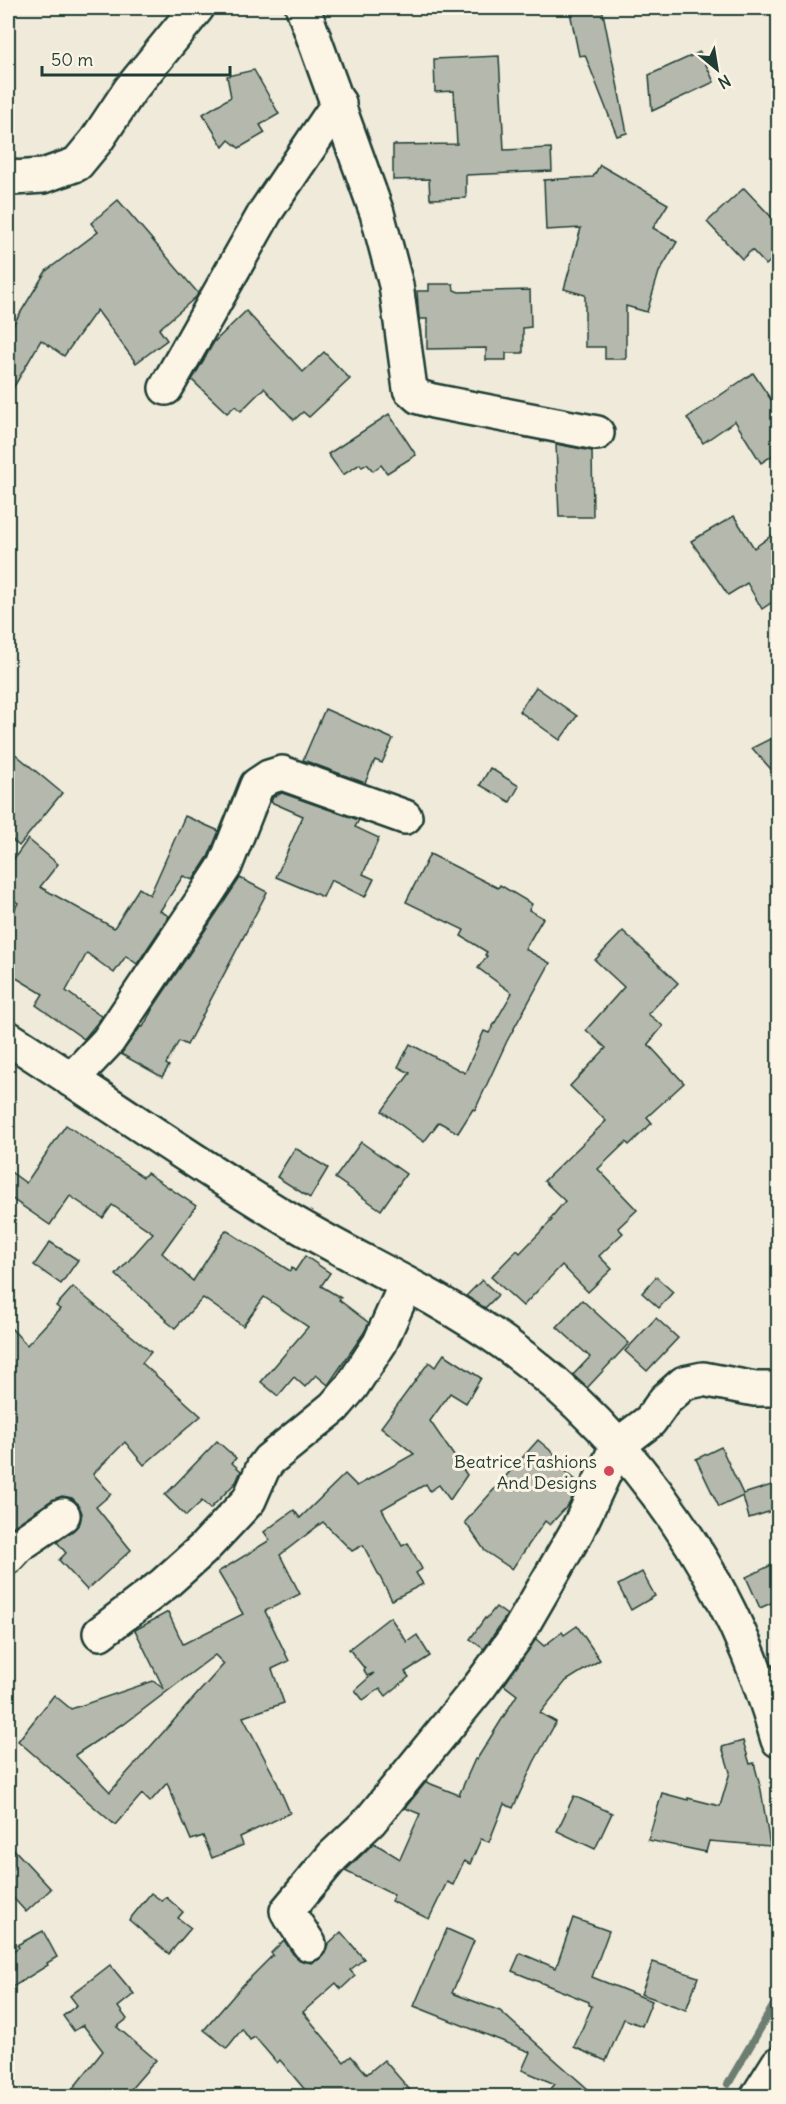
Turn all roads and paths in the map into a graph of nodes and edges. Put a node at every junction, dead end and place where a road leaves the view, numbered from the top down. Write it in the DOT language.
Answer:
graph roads {
  1 [pos="197,8"];
  2 [pos="303,8"];
  3 [pos="339,103"];
  4 [pos="8,175"];
  5 [pos="166,388"];
  6 [pos="597,433"];
  7 [pos="405,817"];
  8 [pos="8,1038"];
  9 [pos="71,1080"];
  10 [pos="406,1284"];
  11 [pos="778,1389"];
  12 [pos="617,1446"];
  13 [pos="63,1515"];
  14 [pos="8,1557"];
  15 [pos="100,1633"];
  16 [pos="778,1740"];
  17 [pos="309,1944"];
  18 [pos="778,2064"];
  19 [pos="758,2097"];
  1 -- 4 [label="street"];
  2 -- 3 [label="street"];
  3 -- 5 [label="street"];
  3 -- 6 [label="street"];
  7 -- 9 [label="street"];
  8 -- 9 [label="street"];
  9 -- 10 [label="street"];
  10 -- 12 [label="street"];
  10 -- 15 [label="street"];
  11 -- 12 [label="street"];
  12 -- 16 [label="street"];
  12 -- 17 [label="street"];
  13 -- 14 [label="street"];
  18 -- 19 [label="street"];
}
